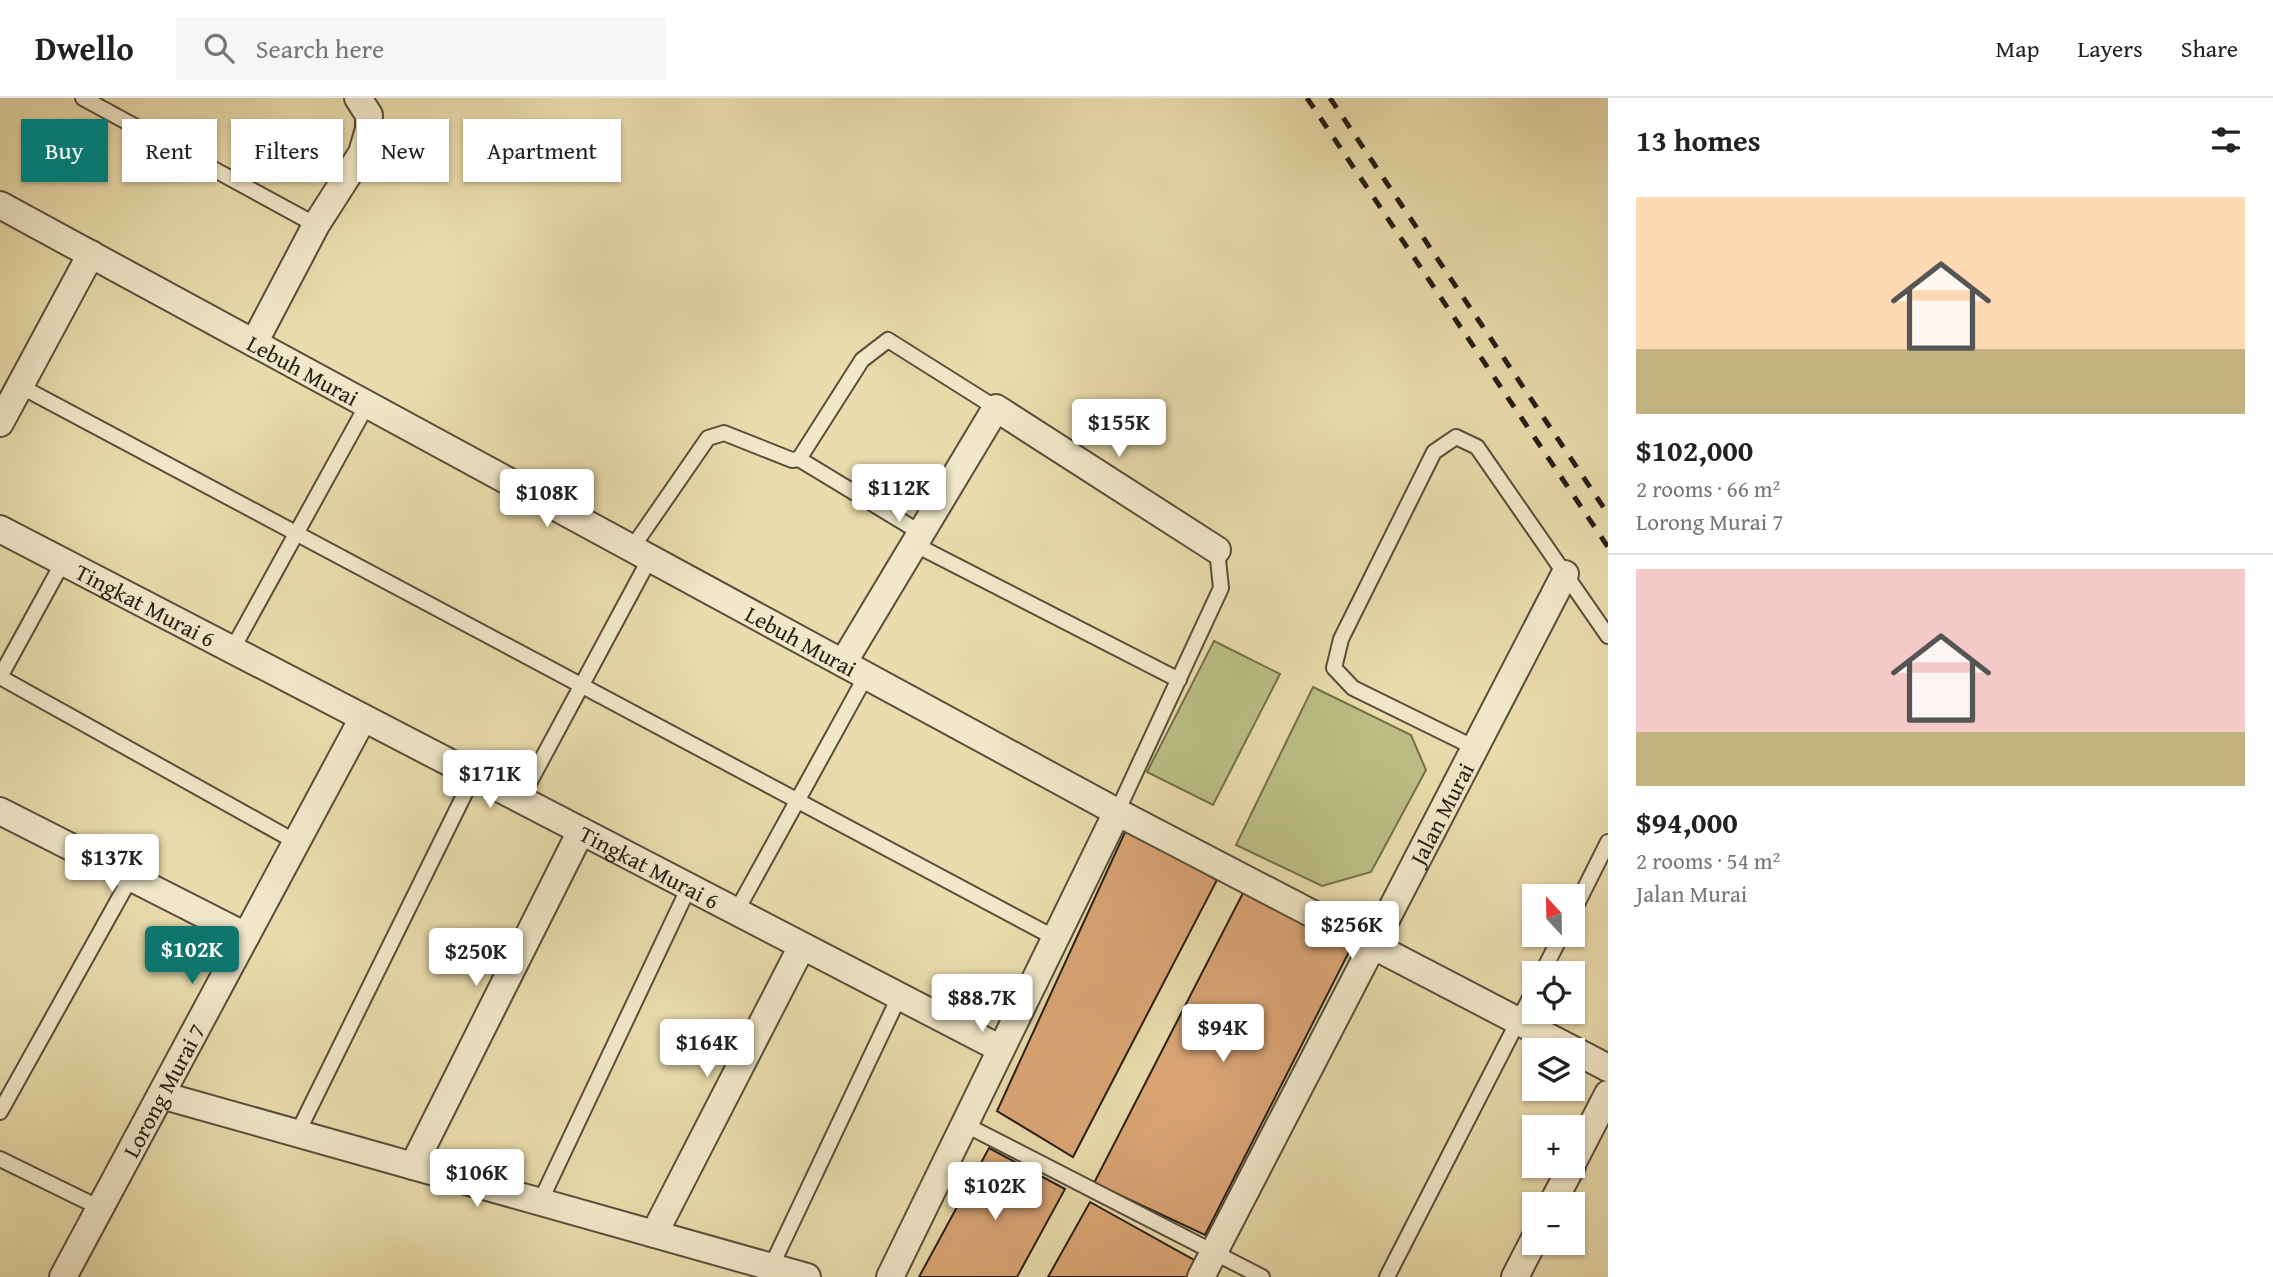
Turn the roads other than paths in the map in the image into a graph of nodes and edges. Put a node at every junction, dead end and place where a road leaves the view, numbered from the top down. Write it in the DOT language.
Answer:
graph roads {
  1 [pos="83,98"];
  2 [pos="358,98"];
  3 [pos="0,205"];
  4 [pos="316,225"];
  5 [pos="91,254"];
  6 [pos="254,343"];
  7 [pos="20,386"];
  8 [pos="367,405"];
  9 [pos="996,408"];
  10 [pos="0,423"];
  11 [pos="799,459"];
  12 [pos="0,529"];
  13 [pos="296,533"];
  14 [pos="918,538"];
  15 [pos="1217,550"];
  16 [pos="641,553"];
  17 [pos="63,562"];
  18 [pos="1565,574"];
  19 [pos="1608,636"];
  20 [pos="232,650"];
  21 [pos="843,663"];
  22 [pos="866,676"];
  23 [pos="0,677"];
  24 [pos="1179,680"];
  25 [pos="582,685"];
  26 [pos="363,718"];
  27 [pos="1475,748"];
  28 [pos="474,775"];
  29 [pos="520,800"];
  30 [pos="797,800"];
  31 [pos="0,811"];
  32 [pos="1117,812"];
  33 [pos="581,831"];
  34 [pos="296,842"];
  35 [pos="1608,842"];
  36 [pos="1605,859"];
  37 [pos="131,877"];
  38 [pos="689,887"];
  39 [pos="1586,890"];
  40 [pos="736,912"];
  41 [pos="246,936"];
  42 [pos="1055,938"];
  43 [pos="1373,945"];
  44 [pos="802,946"];
  45 [pos="900,997"];
  46 [pos="1522,1013"];
  47 [pos="1518,1021"];
  48 [pos="1001,1049"];
  49 [pos="1608,1068"];
  50 [pos="1608,1094"];
  51 [pos="160,1095"];
  52 [pos="0,1112"];
  53 [pos="964,1124"];
  54 [pos="297,1134"];
  55 [pos="1585,1139"];
  56 [pos="0,1159"];
  57 [pos="414,1166"];
  58 [pos="540,1202"];
  59 [pos="100,1208"];
  60 [pos="654,1234"];
  61 [pos="1214,1252"];
  62 [pos="1526,1255"];
  63 [pos="771,1267"];
  64 [pos="63,1277"];
  65 [pos="807,1277"];
  66 [pos="890,1277"];
  67 [pos="1201,1277"];
  68 [pos="1262,1277"];
  69 [pos="1387,1277"];
  70 [pos="1515,1277"];
  1 -- 4 [label="lane"];
  2 -- 4 [label="street"];
  3 -- 5 [label="street, Lebuh Murai"];
  4 -- 6 [label="street"];
  5 -- 6 [label="street, Lebuh Murai"];
  5 -- 7 [label="street"];
  6 -- 8 [label="street, Lebuh Murai"];
  7 -- 10 [label="street"];
  7 -- 13 [label="lane"];
  8 -- 13 [label="lane"];
  8 -- 16 [label="street, Lebuh Murai"];
  9 -- 11 [label="lane"];
  9 -- 14 [label="street"];
  9 -- 15 [label="street"];
  11 -- 14 [label="lane"];
  11 -- 16 [label="lane"];
  12 -- 17 [label="street, Tingkat Murai 6"];
  13 -- 20 [label="lane"];
  13 -- 25 [label="lane"];
  14 -- 21 [label="street"];
  14 -- 24 [label="lane"];
  15 -- 24 [label="lane"];
  16 -- 21 [label="street, Lebuh Murai"];
  16 -- 25 [label="lane"];
  17 -- 20 [label="street, Tingkat Murai 6"];
  17 -- 23 [label="lane"];
  18 -- 19 [label="lane"];
  18 -- 27 [label="street, Jalan Murai"];
  18 -- 27 [label="lane"];
  20 -- 26 [label="street, Tingkat Murai 6"];
  21 -- 22 [label="street, Lebuh Murai"];
  22 -- 30 [label="lane"];
  22 -- 32 [label="street, Lebuh Murai"];
  23 -- 34 [label="lane"];
  24 -- 32 [label="lane"];
  25 -- 29 [label="lane"];
  25 -- 30 [label="lane"];
  26 -- 28 [label="street, Tingkat Murai 6"];
  26 -- 34 [label="street, Lorong Murai 7"];
  27 -- 43 [label="street, Jalan Murai"];
  28 -- 29 [label="street, Tingkat Murai 6"];
  28 -- 54 [label="lane"];
  29 -- 33 [label="street, Tingkat Murai 6"];
  30 -- 40 [label="lane"];
  30 -- 42 [label="lane"];
  31 -- 37 [label="street"];
  32 -- 42 [label="street"];
  32 -- 43 [label="street, Lebuh Murai"];
  33 -- 38 [label="street, Tingkat Murai 6"];
  33 -- 57 [label="street"];
  34 -- 41 [label="street, Lorong Murai 7"];
  35 -- 36 [label="lane"];
  36 -- 39 [label="lane"];
  37 -- 41 [label="street"];
  37 -- 52 [label="lane"];
  38 -- 40 [label="street, Tingkat Murai 6"];
  38 -- 58 [label="lane"];
  40 -- 44 [label="street, Tingkat Murai 6"];
  41 -- 51 [label="street, Lorong Murai 7"];
  42 -- 48 [label="street"];
  43 -- 47 [label="street, Lebuh Murai"];
  43 -- 61 [label="street, Jalan Murai"];
  44 -- 45 [label="street, Tingkat Murai 6"];
  44 -- 60 [label="street"];
  45 -- 48 [label="street, Tingkat Murai 6"];
  45 -- 63 [label="lane"];
  46 -- 47 [label="lane"];
  47 -- 49 [label="street, Lebuh Murai"];
  47 -- 69 [label="lane"];
  48 -- 53 [label="street"];
  50 -- 55 [label="street"];
  51 -- 54 [label="street"];
  51 -- 59 [label="street, Lorong Murai 7"];
  53 -- 61 [label="lane"];
  53 -- 66 [label="street"];
  54 -- 57 [label="street"];
  56 -- 59 [label="lane"];
  57 -- 58 [label="street"];
  58 -- 60 [label="street"];
  59 -- 64 [label="street, Lorong Murai 7"];
  60 -- 63 [label="street"];
  61 -- 67 [label="street, Jalan Murai"];
  61 -- 68 [label="lane"];
  62 -- 70 [label="street"];
  63 -- 65 [label="street"];
}
